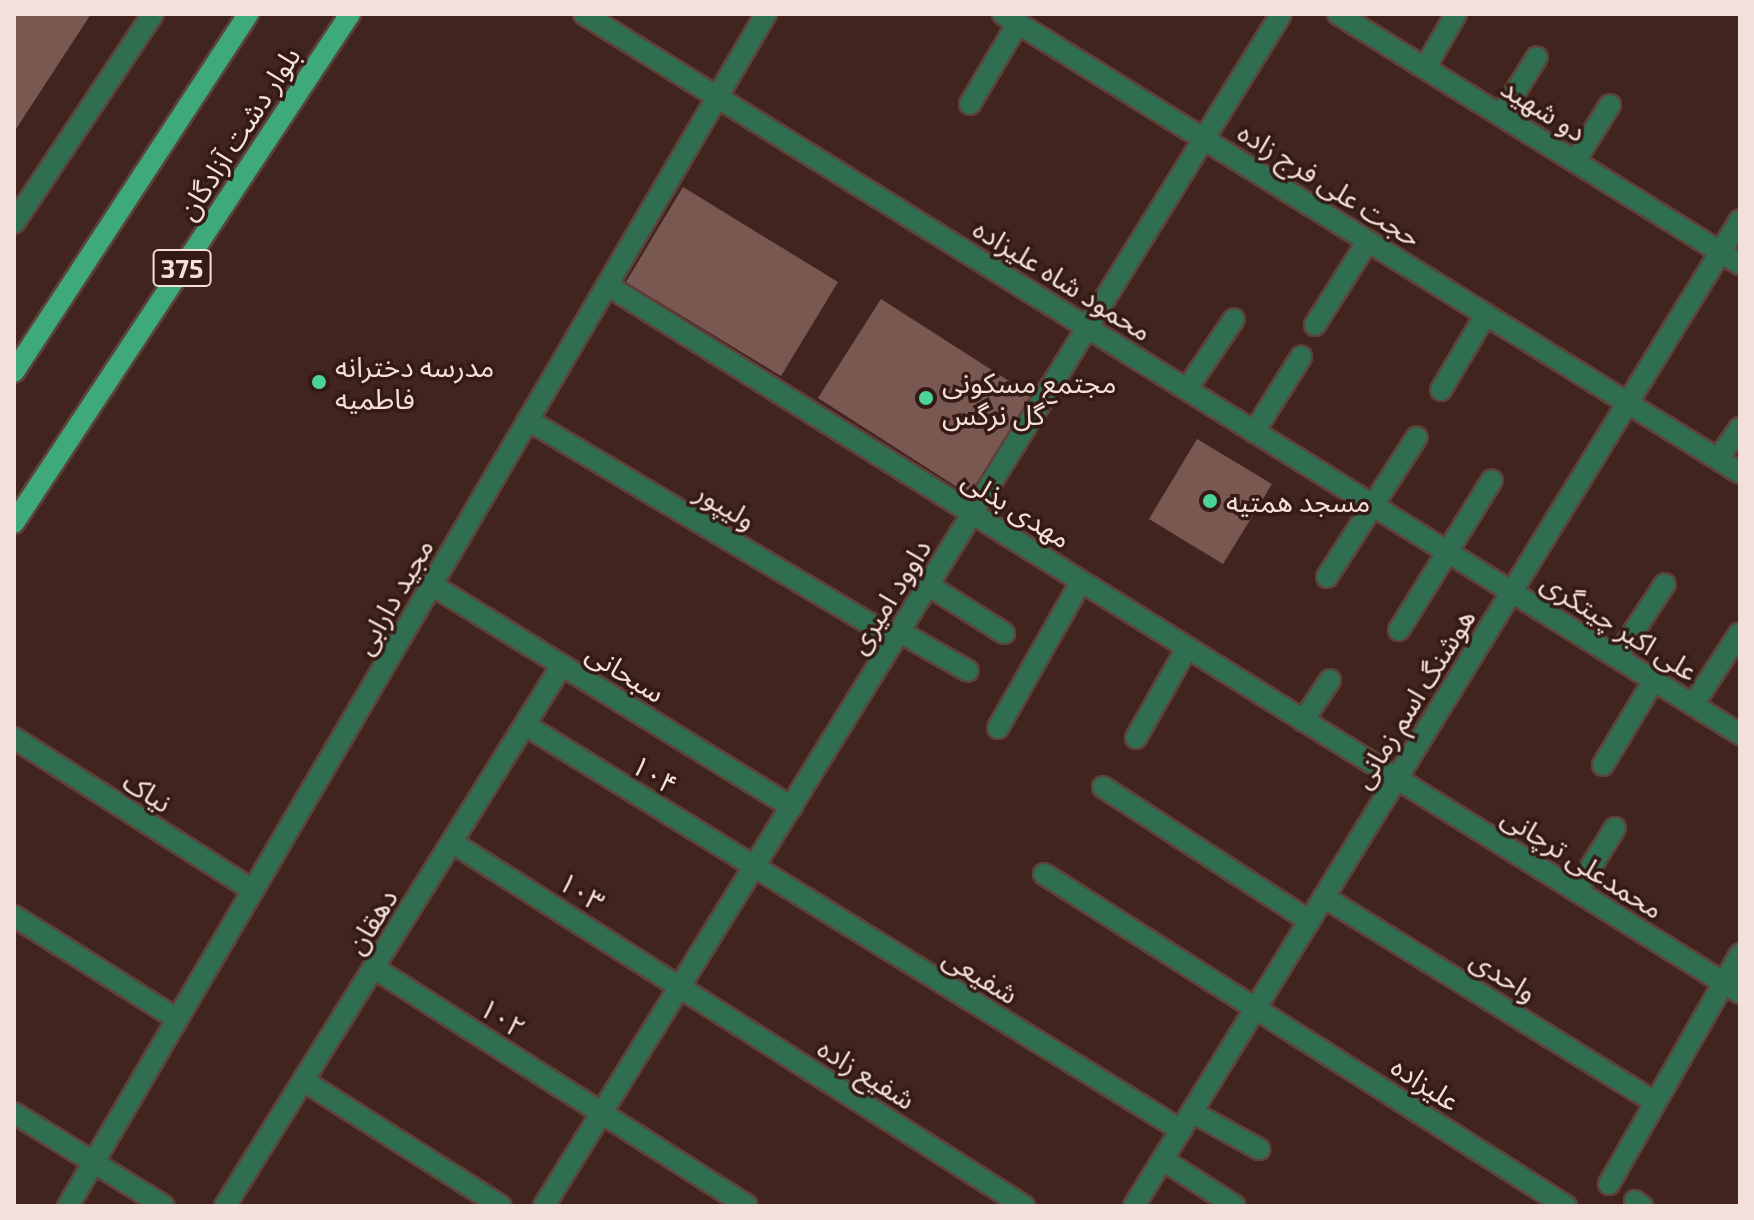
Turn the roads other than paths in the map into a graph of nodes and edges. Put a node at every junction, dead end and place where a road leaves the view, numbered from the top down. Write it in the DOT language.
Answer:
graph roads {
  1 [pos="153,14"];
  2 [pos="248,14"];
  3 [pos="350,14"];
  4 [pos="584,14"];
  5 [pos="766,14"];
  6 [pos="1281,14"];
  7 [pos="1338,14"];
  8 [pos="1456,14"];
  9 [pos="1011,17"];
  10 [pos="1537,57"];
  11 [pos="1425,68"];
  12 [pos="717,97"];
  13 [pos="970,104"];
  14 [pos="1610,105"];
  15 [pos="1501,115"];
  16 [pos="1204,139"];
  17 [pos="1575,161"];
  18 [pos="1740,220"];
  19 [pos="14,223"];
  20 [pos="1368,241"];
  21 [pos="1720,252"];
  22 [pos="1740,264"];
  23 [pos="607,285"];
  24 [pos="1486,314"];
  25 [pos="1234,319"];
  26 [pos="1315,325"];
  27 [pos="1088,328"];
  28 [pos="1301,357"];
  29 [pos="14,372"];
  30 [pos="1187,389"];
  31 [pos="1441,390"];
  32 [pos="1628,402"];
  33 [pos="528,420"];
  34 [pos="1740,428"];
  35 [pos="1254,432"];
  36 [pos="1417,437"];
  37 [pos="1718,459"];
  38 [pos="1740,473"];
  39 [pos="1492,480"];
  40 [pos="1374,506"];
  41 [pos="973,514"];
  42 [pos="14,523"];
  43 [pos="1449,552"];
  44 [pos="1327,577"];
  45 [pos="1081,582"];
  46 [pos="1665,584"];
  47 [pos="432,585"];
  48 [pos="928,585"];
  49 [pos="1512,592"];
  50 [pos="1399,630"];
  51 [pos="1004,633"];
  52 [pos="1739,634"];
  53 [pos="898,636"];
  54 [pos="1187,648"];
  55 [pos="1617,657"];
  56 [pos="562,665"];
  57 [pos="968,671"];
  58 [pos="1330,680"];
  59 [pos="1654,680"];
  60 [pos="1693,705"];
  61 [pos="1303,721"];
  62 [pos="527,726"];
  63 [pos="998,728"];
  64 [pos="1740,734"];
  65 [pos="14,738"];
  66 [pos="1136,738"];
  67 [pos="1603,765"];
  68 [pos="1397,779"];
  69 [pos="1103,787"];
  70 [pos="792,807"];
  71 [pos="1615,828"];
  72 [pos="453,843"];
  73 [pos="753,869"];
  74 [pos="1044,874"];
  75 [pos="253,890"];
  76 [pos="1576,891"];
  77 [pos="1324,897"];
  78 [pos="14,916"];
  79 [pos="1309,921"];
  80 [pos="1740,954"];
  81 [pos="374,968"];
  82 [pos="680,987"];
  83 [pos="1732,988"];
  84 [pos="1256,1008"];
  85 [pos="177,1019"];
  86 [pos="304,1081"];
  87 [pos="1655,1102"];
  88 [pos="1192,1112"];
  89 [pos="14,1113"];
  90 [pos="601,1113"];
  91 [pos="1181,1130"];
  92 [pos="1259,1149"];
  93 [pos="1163,1160"];
  94 [pos="93,1162"];
  95 [pos="1609,1184"];
  96 [pos="68,1206"];
  97 [pos="164,1206"];
  98 [pos="225,1206"];
  99 [pos="501,1206"];
  100 [pos="544,1206"];
  101 [pos="747,1206"];
  102 [pos="1024,1206"];
  103 [pos="1134,1206"];
  104 [pos="1235,1206"];
  105 [pos="1566,1206"];
  1 -- 19 [label="street"];
  2 -- 29 [label="main road, بلوار دشت آزادگان"];
  3 -- 42 [label="main road, بلوار دشت آزادگان / 375"];
  4 -- 12 [label="street, محمود شاه علیزاده"];
  5 -- 12 [label="street, مجید دارابی"];
  6 -- 16 [label="street, داوود امیری"];
  7 -- 11 [label="street, دو شهید"];
  8 -- 11 [label="street"];
  9 -- 13 [label="street"];
  9 -- 16 [label="street, حجت علی فرج زاده"];
  10 -- 15 [label="street"];
  11 -- 15 [label="street, دو شهید"];
  12 -- 23 [label="street, مجید دارابی"];
  12 -- 27 [label="street, محمود شاه علیزاده"];
  14 -- 17 [label="street"];
  15 -- 17 [label="street, دو شهید"];
  16 -- 20 [label="street, حجت علی فرج زاده"];
  16 -- 27 [label="street, داوود امیری"];
  17 -- 21 [label="street, دو شهید"];
  18 -- 21 [label="street, هوشنگ اسم زمانی"];
  20 -- 24 [label="street, حجت علی فرج زاده"];
  20 -- 26 [label="street"];
  21 -- 22 [label="street, دو شهید"];
  21 -- 32 [label="street, هوشنگ اسم زمانی"];
  23 -- 33 [label="street, مجید دارابی"];
  23 -- 41 [label="street, مهدی بذلی"];
  24 -- 31 [label="street"];
  24 -- 32 [label="street, حجت علی فرج زاده"];
  25 -- 30 [label="street"];
  27 -- 30 [label="street, محمود شاه علیزاده"];
  27 -- 41 [label="street, داوود امیری"];
  28 -- 35 [label="street"];
  30 -- 35 [label="street, محمود شاه علیزاده"];
  32 -- 37 [label="street, حجت علی فرج زاده"];
  32 -- 49 [label="street, هوشنگ اسم زمانی"];
  33 -- 47 [label="street, مجید دارابی"];
  33 -- 53 [label="street, ولیپور"];
  34 -- 37 [label="street"];
  35 -- 40 [label="street, محمود شاه علیزاده"];
  36 -- 40 [label="street"];
  37 -- 38 [label="street, حجت علی فرج زاده"];
  39 -- 43 [label="street"];
  40 -- 43 [label="street, محمود شاه علیزاده"];
  40 -- 44 [label="street"];
  41 -- 45 [label="street, مهدی بذلی"];
  41 -- 48 [label="street, داوود امیری"];
  43 -- 49 [label="street, محمود شاه علیزاده"];
  43 -- 50 [label="street"];
  45 -- 54 [label="street, مهدی بذلی"];
  45 -- 63 [label="street"];
  46 -- 55 [label="street"];
  47 -- 56 [label="street, سبحانی"];
  47 -- 75 [label="street, مجید دارابی"];
  48 -- 51 [label="street"];
  48 -- 53 [label="street, داوود امیری"];
  49 -- 55 [label="street, علی اکبر چیتگری"];
  49 -- 68 [label="street, هوشنگ اسم زمانی"];
  52 -- 60 [label="street"];
  53 -- 57 [label="street, ولیپور"];
  53 -- 70 [label="street, داوود امیری"];
  54 -- 61 [label="street, مهدی بذلی"];
  54 -- 66 [label="street"];
  55 -- 59 [label="street, علی اکبر چیتگری"];
  56 -- 62 [label="street, دهقان"];
  56 -- 70 [label="street, سبحانی"];
  58 -- 61 [label="street"];
  59 -- 60 [label="street, علی اکبر چیتگری"];
  59 -- 67 [label="street"];
  60 -- 64 [label="street, علی اکبر چیتگری"];
  61 -- 68 [label="street, مهدی بذلی"];
  62 -- 72 [label="street, دهقان"];
  62 -- 73 [label="street, ۱۰۴"];
  65 -- 75 [label="street, نیاک"];
  68 -- 76 [label="street, محمدعلی ترچانی"];
  68 -- 77 [label="street, هوشنگ اسم زمانی"];
  69 -- 79 [label="street"];
  70 -- 73 [label="street, داوود امیری"];
  71 -- 76 [label="street"];
  72 -- 81 [label="street, دهقان"];
  72 -- 82 [label="street, ۱۰۳"];
  73 -- 82 [label="street, داوود امیری"];
  73 -- 91 [label="street, شفیعی"];
  74 -- 84 [label="street, علیزاده"];
  75 -- 85 [label="street, مجید دارابی"];
  76 -- 83 [label="street, محمدعلی ترچانی"];
  77 -- 79 [label="street, هوشنگ اسم زمانی"];
  77 -- 87 [label="street, واحدی"];
  78 -- 85 [label="street"];
  79 -- 84 [label="street, هوشنگ اسم زمانی"];
  80 -- 83 [label="street"];
  81 -- 86 [label="street, دهقان"];
  81 -- 90 [label="street, ۱۰۲"];
  82 -- 90 [label="street, داوود امیری"];
  82 -- 102 [label="street, شفیع زاده"];
  83 -- 87 [label="street"];
  84 -- 88 [label="street, هوشنگ اسم زمانی"];
  84 -- 105 [label="street, علیزاده"];
  85 -- 94 [label="street, مجید دارابی"];
  86 -- 98 [label="street, دهقان"];
  86 -- 99 [label="street"];
  87 -- 95 [label="street"];
  88 -- 91 [label="street, هوشنگ اسم زمانی"];
  88 -- 92 [label="street"];
  89 -- 94 [label="street"];
  90 -- 100 [label="street, داوود امیری"];
  90 -- 101 [label="street, ۱۰۲"];
  91 -- 93 [label="street, هوشنگ اسم زمانی"];
  93 -- 103 [label="street, هوشنگ اسم زمانی"];
  93 -- 104 [label="street"];
  94 -- 96 [label="street, مجید دارابی"];
  94 -- 97 [label="street"];
}
